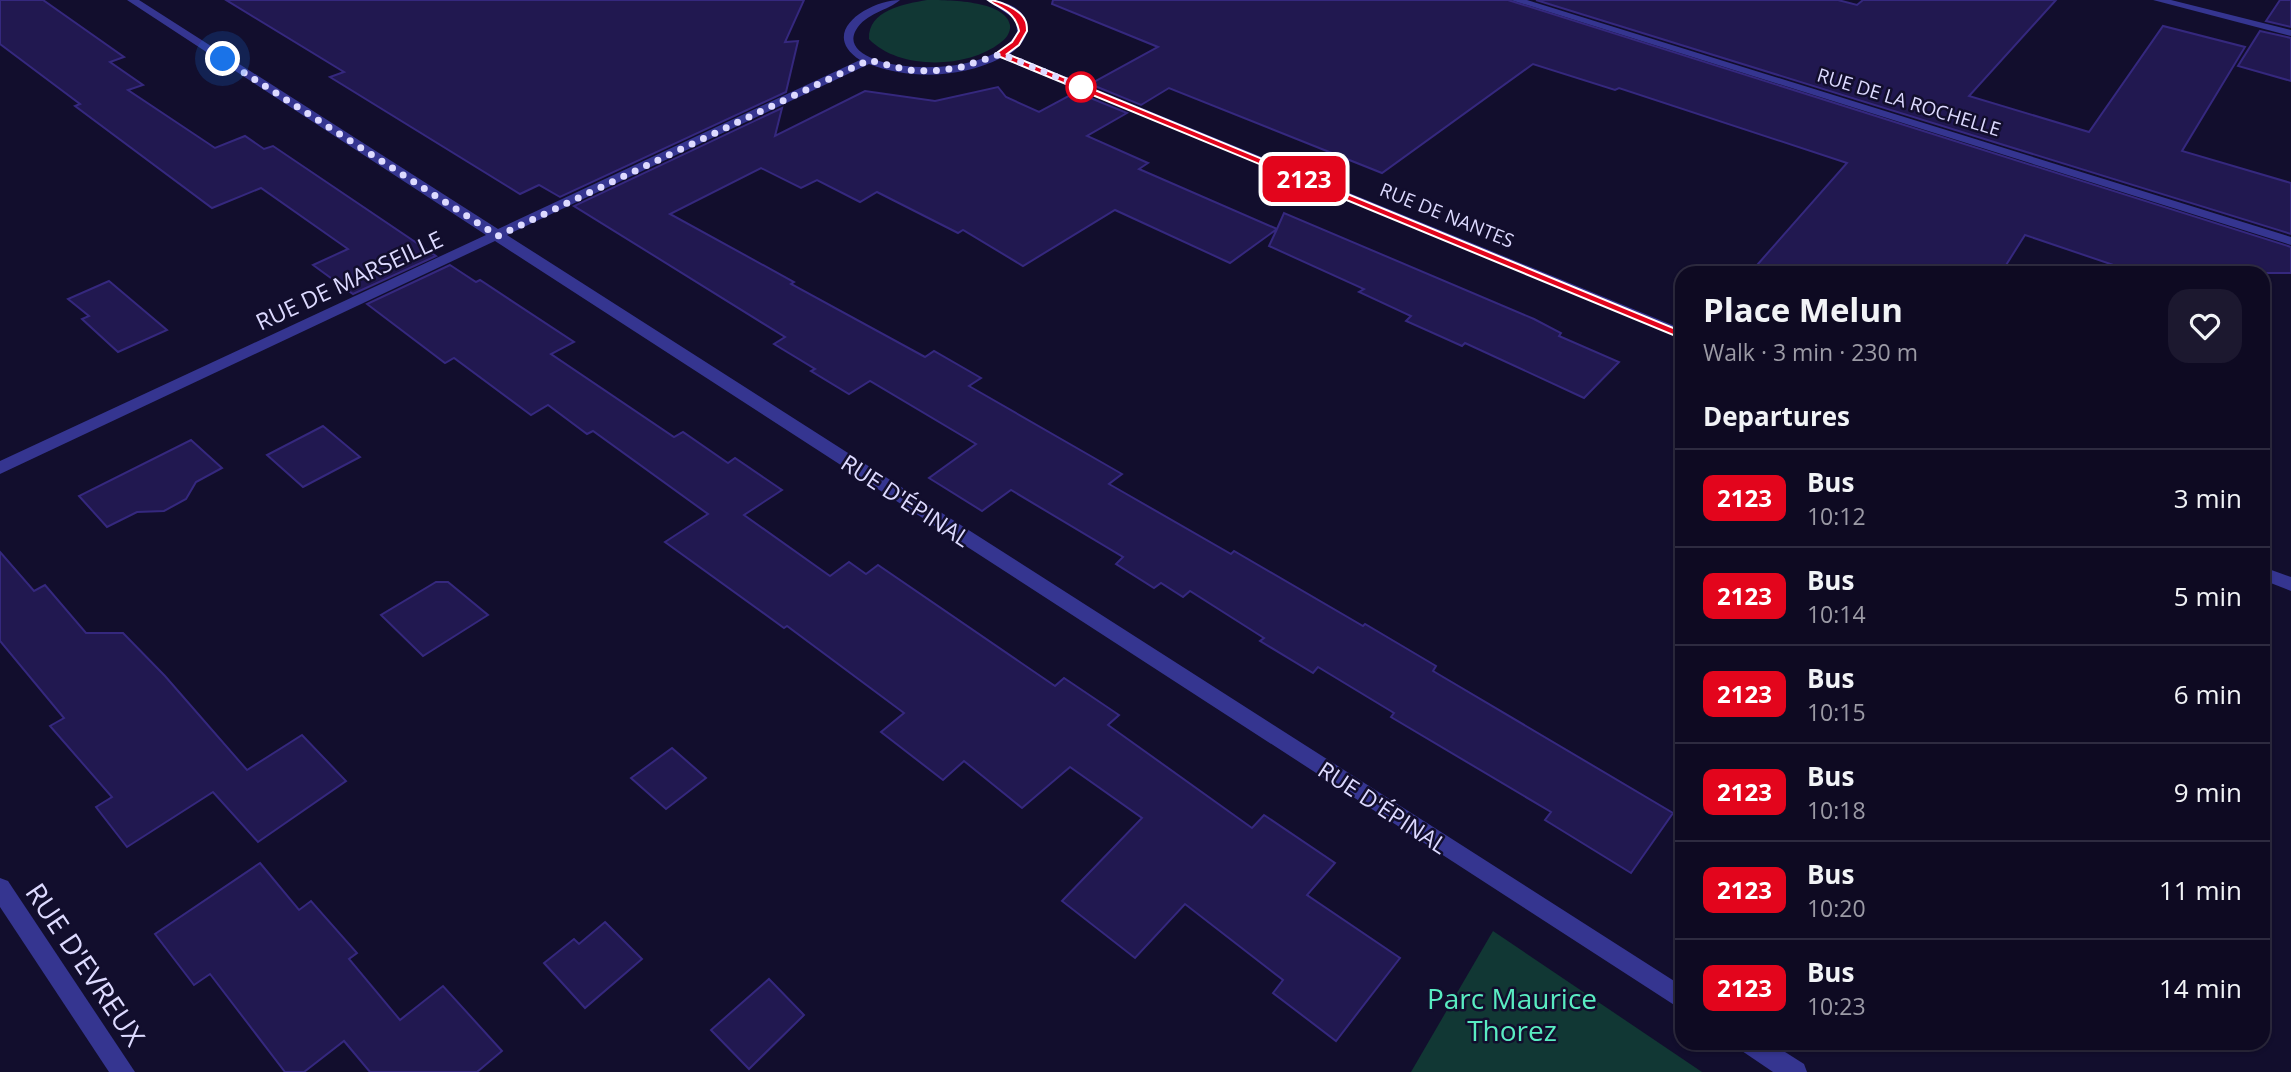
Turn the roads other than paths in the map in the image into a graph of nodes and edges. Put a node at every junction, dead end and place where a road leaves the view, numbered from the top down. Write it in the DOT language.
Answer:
graph roads {
  1 [pos="132,0"];
  2 [pos="895,0"];
  3 [pos="994,0"];
  4 [pos="1516,0"];
  5 [pos="2158,0"];
  6 [pos="871,3"];
  7 [pos="2291,33"];
  8 [pos="1001,54"];
  9 [pos="869,60"];
  10 [pos="498,236"];
  11 [pos="2291,241"];
  12 [pos="1675,331"];
  13 [pos="0,468"];
  14 [pos="2270,576"];
  15 [pos="2291,584"];
  16 [pos="0,888"];
  17 [pos="1675,994"];
  18 [pos="1761,1050"];
  19 [pos="123,1072"];
  20 [pos="1795,1072"];
  1 -- 10 [label="street, RUE D'ÉPINAL"];
  2 -- 6 [label="street"];
  3 -- 8 [label="street"];
  4 -- 11 [label="street, RUE DE LA ROCHELLE"];
  5 -- 7 [label="street"];
  6 -- 9 [label="street"];
  8 -- 9 [label="street"];
  8 -- 12 [label="street, RUE DE NANTES"];
  9 -- 10 [label="street, RUE DE MARSEILLE"];
  10 -- 13 [label="street, RUE DE MARSEILLE"];
  10 -- 17 [label="street, RUE D'ÉPINAL"];
  14 -- 15 [label="street"];
  16 -- 19 [label="street, RUE D'EVREUX"];
  18 -- 20 [label="street"];
}
